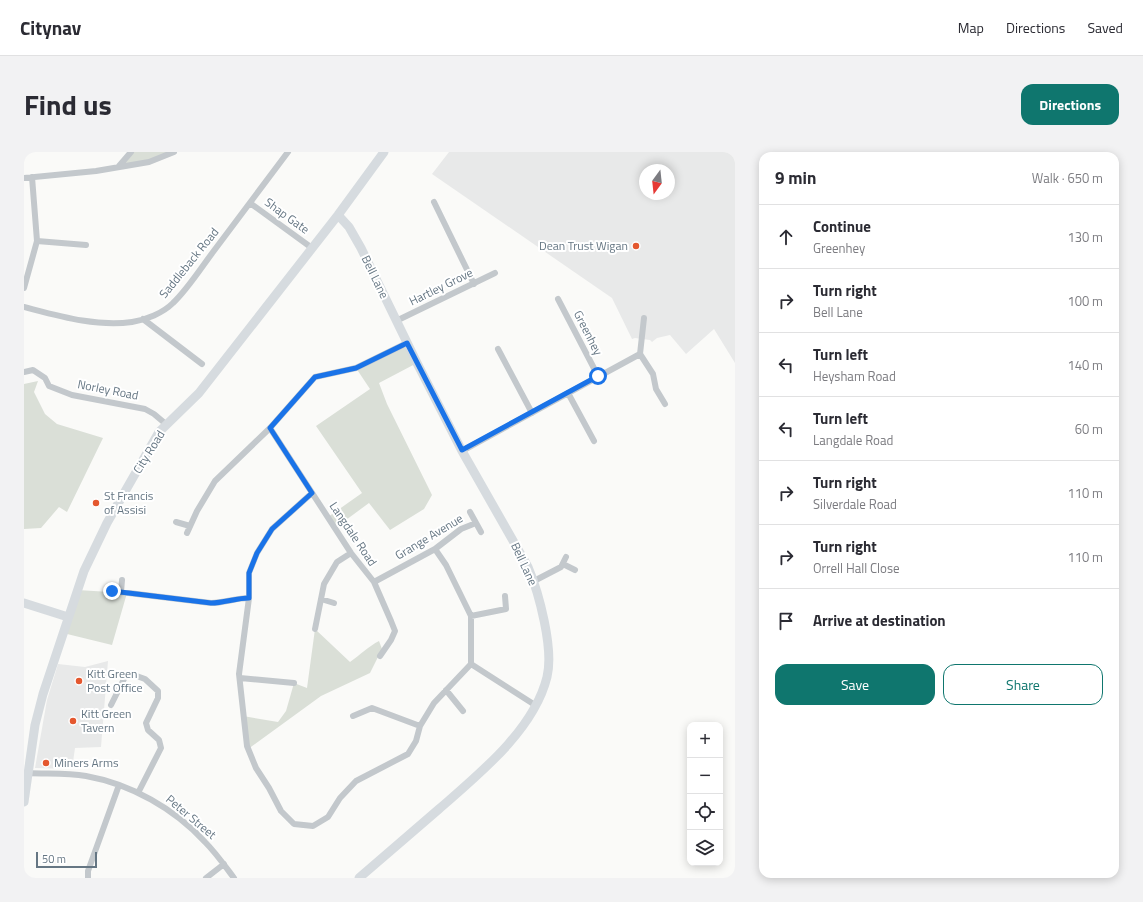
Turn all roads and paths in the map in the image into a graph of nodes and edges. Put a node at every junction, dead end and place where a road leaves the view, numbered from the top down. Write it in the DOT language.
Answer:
graph roads {
  1 [pos="131,152"];
  2 [pos="174,152"];
  3 [pos="288,152"];
  4 [pos="384,152"];
  5 [pos="120,166"];
  6 [pos="32,177"];
  7 [pos="24,178"];
  8 [pos="250,202"];
  9 [pos="434,202"];
  10 [pos="338,215"];
  11 [pos="37,241"];
  12 [pos="86,245"];
  13 [pos="312,248"];
  14 [pos="494,273"];
  15 [pos="474,284"];
  16 [pos="24,288"];
  17 [pos="558,299"];
  18 [pos="24,307"];
  19 [pos="644,318"];
  20 [pos="143,319"];
  21 [pos="396,321"];
  22 [pos="407,343"];
  23 [pos="498,349"];
  24 [pos="640,354"];
  25 [pos="202,364"];
  26 [pos="24,372"];
  27 [pos="598,376"];
  28 [pos="568,393"];
  29 [pos="665,404"];
  30 [pos="532,413"];
  31 [pos="167,425"];
  32 [pos="270,428"];
  33 [pos="594,441"];
  34 [pos="462,450"];
  35 [pos="312,493"];
  36 [pos="470,512"];
  37 [pos="176,522"];
  38 [pos="476,522"];
  39 [pos="190,526"];
  40 [pos="481,532"];
  41 [pos="187,533"];
  42 [pos="435,549"];
  43 [pos="351,553"];
  44 [pos="566,557"];
  45 [pos="563,564"];
  46 [pos="575,570"];
  47 [pos="122,580"];
  48 [pos="534,581"];
  49 [pos="374,582"];
  50 [pos="112,591"];
  51 [pos="121,592"];
  52 [pos="505,596"];
  53 [pos="249,598"];
  54 [pos="321,599"];
  55 [pos="24,603"];
  56 [pos="334,603"];
  57 [pos="471,616"];
  58 [pos="68,618"];
  59 [pos="315,629"];
  60 [pos="380,656"];
  61 [pos="471,664"];
  62 [pos="240,678"];
  63 [pos="294,683"];
  64 [pos="446,690"];
  65 [pos="111,705"];
  66 [pos="535,705"];
  67 [pos="462,711"];
  68 [pos="353,716"];
  69 [pos="420,726"];
  70 [pos="28,773"];
  71 [pos="119,785"];
  72 [pos="138,793"];
  73 [pos="24,802"];
  74 [pos="224,864"];
  75 [pos="88,878"];
  76 [pos="206,878"];
  77 [pos="234,878"];
  78 [pos="359,878"];
  1 -- 5 [label="street"];
  2 -- 5 [label="street"];
  3 -- 8 [label="street, Saddleback Road"];
  4 -- 10 [label="street, City Road"];
  5 -- 6 [label="street"];
  6 -- 7 [label="street"];
  6 -- 11 [label="street"];
  8 -- 13 [label="street, Shap Gate"];
  8 -- 20 [label="street, Saddleback Road"];
  9 -- 15 [label="street"];
  10 -- 13 [label="street, City Road"];
  10 -- 21 [label="street, Bell Lane"];
  11 -- 12 [label="street"];
  11 -- 16 [label="street"];
  13 -- 31 [label="street, City Road"];
  14 -- 15 [label="street, Hartley Grove"];
  15 -- 21 [label="street, Hartley Grove"];
  17 -- 27 [label="street, Greenhey"];
  18 -- 20 [label="street, Saddleback Road"];
  19 -- 24 [label="street"];
  20 -- 25 [label="street"];
  21 -- 22 [label="street, Bell Lane"];
  22 -- 32 [label="street"];
  22 -- 34 [label="street, Bell Lane"];
  23 -- 30 [label="street"];
  24 -- 27 [label="street"];
  24 -- 29 [label="street"];
  26 -- 31 [label="street, Norley Road"];
  27 -- 28 [label="street"];
  28 -- 30 [label="street"];
  28 -- 33 [label="street"];
  30 -- 34 [label="street"];
  31 -- 58 [label="street, City Road"];
  32 -- 35 [label="street, Langdale Road"];
  32 -- 39 [label="street"];
  34 -- 48 [label="street, Bell Lane"];
  35 -- 43 [label="street, Langdale Road"];
  35 -- 53 [label="street"];
  36 -- 38 [label="street"];
  37 -- 39 [label="street"];
  38 -- 40 [label="street"];
  38 -- 42 [label="street, Grange Avenue"];
  39 -- 41 [label="street"];
  42 -- 49 [label="street, Grange Avenue"];
  42 -- 57 [label="street"];
  43 -- 49 [label="street, Langdale Road"];
  43 -- 54 [label="street"];
  44 -- 45 [label="street"];
  45 -- 46 [label="street"];
  45 -- 48 [label="street"];
  47 -- 51 [label="street"];
  48 -- 66 [label="street, Bell Lane"];
  49 -- 60 [label="street, Langdale Road"];
  50 -- 51 [label="street"];
  51 -- 53 [label="street"];
  52 -- 57 [label="street"];
  53 -- 62 [label="street"];
  54 -- 56 [label="street"];
  54 -- 59 [label="street"];
  55 -- 58 [label="street"];
  57 -- 61 [label="street"];
  58 -- 70 [label="street, City Road"];
  61 -- 64 [label="street"];
  61 -- 66 [label="street"];
  62 -- 63 [label="street"];
  62 -- 69 [label="street"];
  64 -- 67 [label="street"];
  64 -- 69 [label="street"];
  65 -- 72 [label="street"];
  66 -- 78 [label="street, Bell Lane"];
  68 -- 69 [label="street"];
  70 -- 71 [label="street, Peter Street"];
  70 -- 73 [label="street, City Road"];
  71 -- 72 [label="street, Peter Street"];
  71 -- 75 [label="street"];
  72 -- 74 [label="street, Peter Street"];
  74 -- 76 [label="street"];
  74 -- 77 [label="street, Peter Street"];
}
